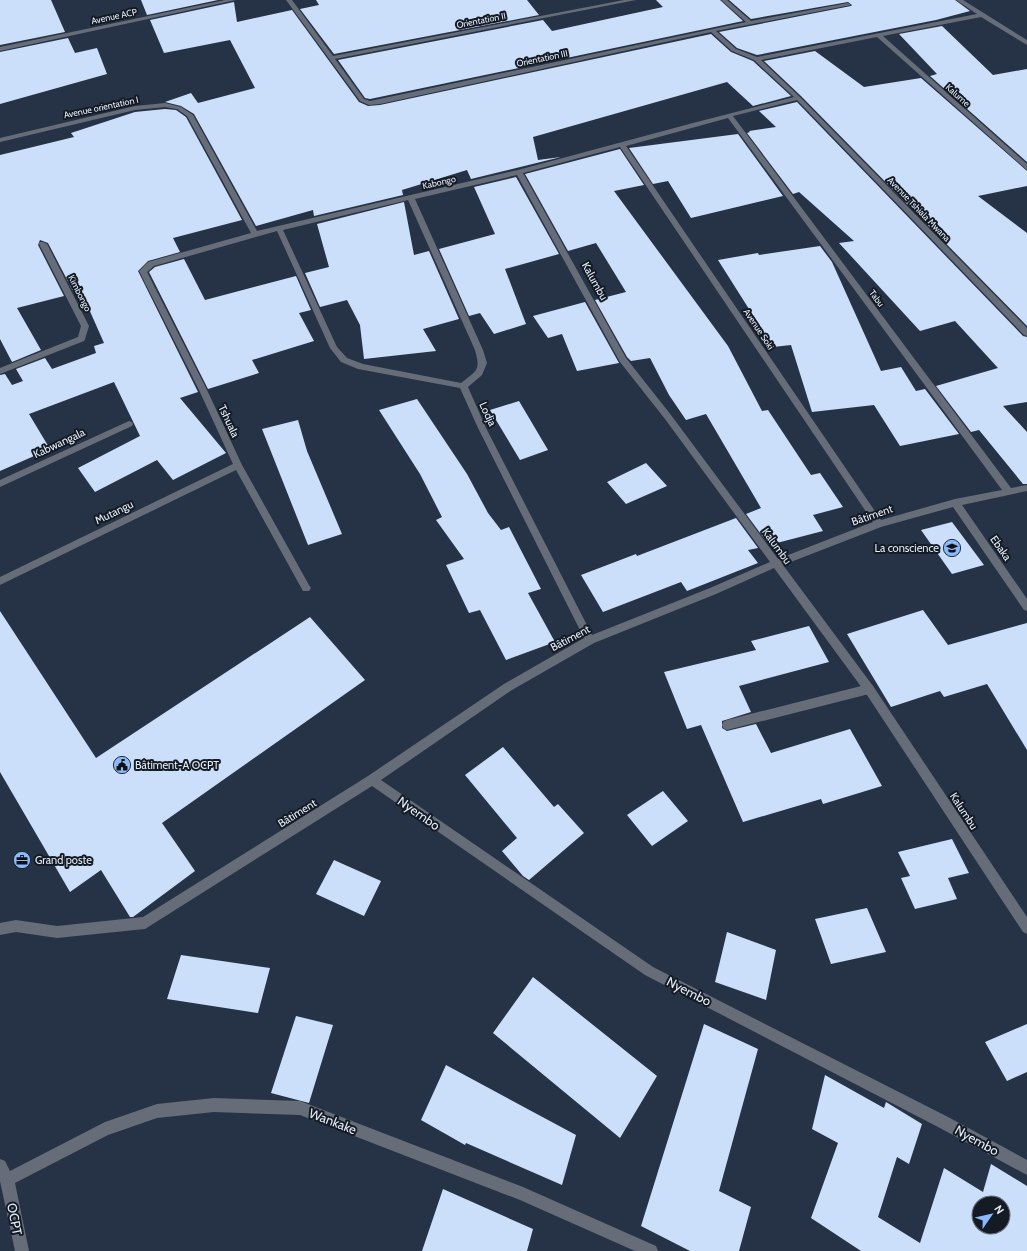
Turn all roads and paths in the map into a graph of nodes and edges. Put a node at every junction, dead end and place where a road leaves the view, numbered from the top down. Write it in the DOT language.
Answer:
graph roads {
  1 [pos="232,0"];
  2 [pos="289,0"];
  3 [pos="633,0"];
  4 [pos="724,0"];
  5 [pos="959,0"];
  6 [pos="848,5"];
  7 [pos="981,15"];
  8 [pos="750,23"];
  9 [pos="712,30"];
  10 [pos="878,35"];
  11 [pos="1027,44"];
  12 [pos="0,49"];
  13 [pos="332,58"];
  14 [pos="756,59"];
  15 [pos="798,98"];
  16 [pos="730,116"];
  17 [pos="0,140"];
  18 [pos="622,145"];
  19 [pos="1027,168"];
  20 [pos="519,172"];
  21 [pos="411,198"];
  22 [pos="279,228"];
  23 [pos="255,234"];
  24 [pos="43,244"];
  25 [pos="152,264"];
  26 [pos="1027,333"];
  27 [pos="0,371"];
  28 [pos="463,386"];
  29 [pos="129,424"];
  30 [pos="238,465"];
  31 [pos="0,484"];
  32 [pos="1027,488"];
  33 [pos="1008,491"];
  34 [pos="955,503"];
  35 [pos="879,524"];
  36 [pos="775,564"];
  37 [pos="0,580"];
  38 [pos="306,588"];
  39 [pos="1027,607"];
  40 [pos="590,640"];
  41 [pos="869,689"];
  42 [pos="727,725"];
  43 [pos="372,780"];
  44 [pos="1027,928"];
  45 [pos="0,929"];
  46 [pos="0,1166"];
  47 [pos="1027,1168"];
  48 [pos="7,1180"];
  49 [pos="22,1251"];
  50 [pos="651,1251"];
  1 -- 12 [label="street, Avenue ACP"];
  2 -- 13 [label="street, Orientation III"];
  3 -- 13 [label="street, Orientation II"];
  4 -- 8 [label="street"];
  5 -- 7 [label="street"];
  6 -- 8 [label="street, Orientation III"];
  7 -- 10 [label="street"];
  7 -- 11 [label="street"];
  8 -- 9 [label="street, Orientation III"];
  9 -- 13 [label="street, Orientation III"];
  9 -- 14 [label="street"];
  10 -- 14 [label="street"];
  10 -- 19 [label="street, Kalume"];
  14 -- 15 [label="street, Avenue Tshiala Mwana"];
  15 -- 16 [label="street, Kabongo"];
  15 -- 26 [label="street, Avenue Tshiala Mwana"];
  16 -- 18 [label="street, Kabongo"];
  16 -- 33 [label="street, Tabu"];
  17 -- 23 [label="street, Avenue orientation I"];
  18 -- 20 [label="street, Kabongo"];
  18 -- 35 [label="street, Avenue Soki"];
  20 -- 21 [label="street, Kabongo"];
  20 -- 36 [label="street, Kalumbu"];
  21 -- 22 [label="street, Kabongo"];
  21 -- 28 [label="street"];
  22 -- 23 [label="street, Kabongo"];
  22 -- 28 [label="street"];
  23 -- 25 [label="street, Kabongo"];
  24 -- 27 [label="street, Kimbongo"];
  25 -- 30 [label="street, Tshuala"];
  28 -- 40 [label="street, Lodja"];
  29 -- 31 [label="street, Kabwangala"];
  30 -- 37 [label="street, Mutangu"];
  30 -- 38 [label="street, Tshuala"];
  32 -- 33 [label="street, Bâtiment"];
  33 -- 34 [label="street, Bâtiment"];
  34 -- 35 [label="street, Bâtiment"];
  34 -- 39 [label="street, Ebaka"];
  35 -- 36 [label="street, Bâtiment"];
  36 -- 40 [label="street, Bâtiment"];
  36 -- 41 [label="street, Kalumbu"];
  40 -- 43 [label="street, Bâtiment"];
  41 -- 42 [label="street"];
  41 -- 44 [label="street, Kalumbu"];
  43 -- 45 [label="street, Bâtiment"];
  43 -- 47 [label="street, Nyembo"];
  46 -- 48 [label="street, OCPT"];
  48 -- 49 [label="street, OCPT"];
  48 -- 50 [label="street, Wankake"];
}
